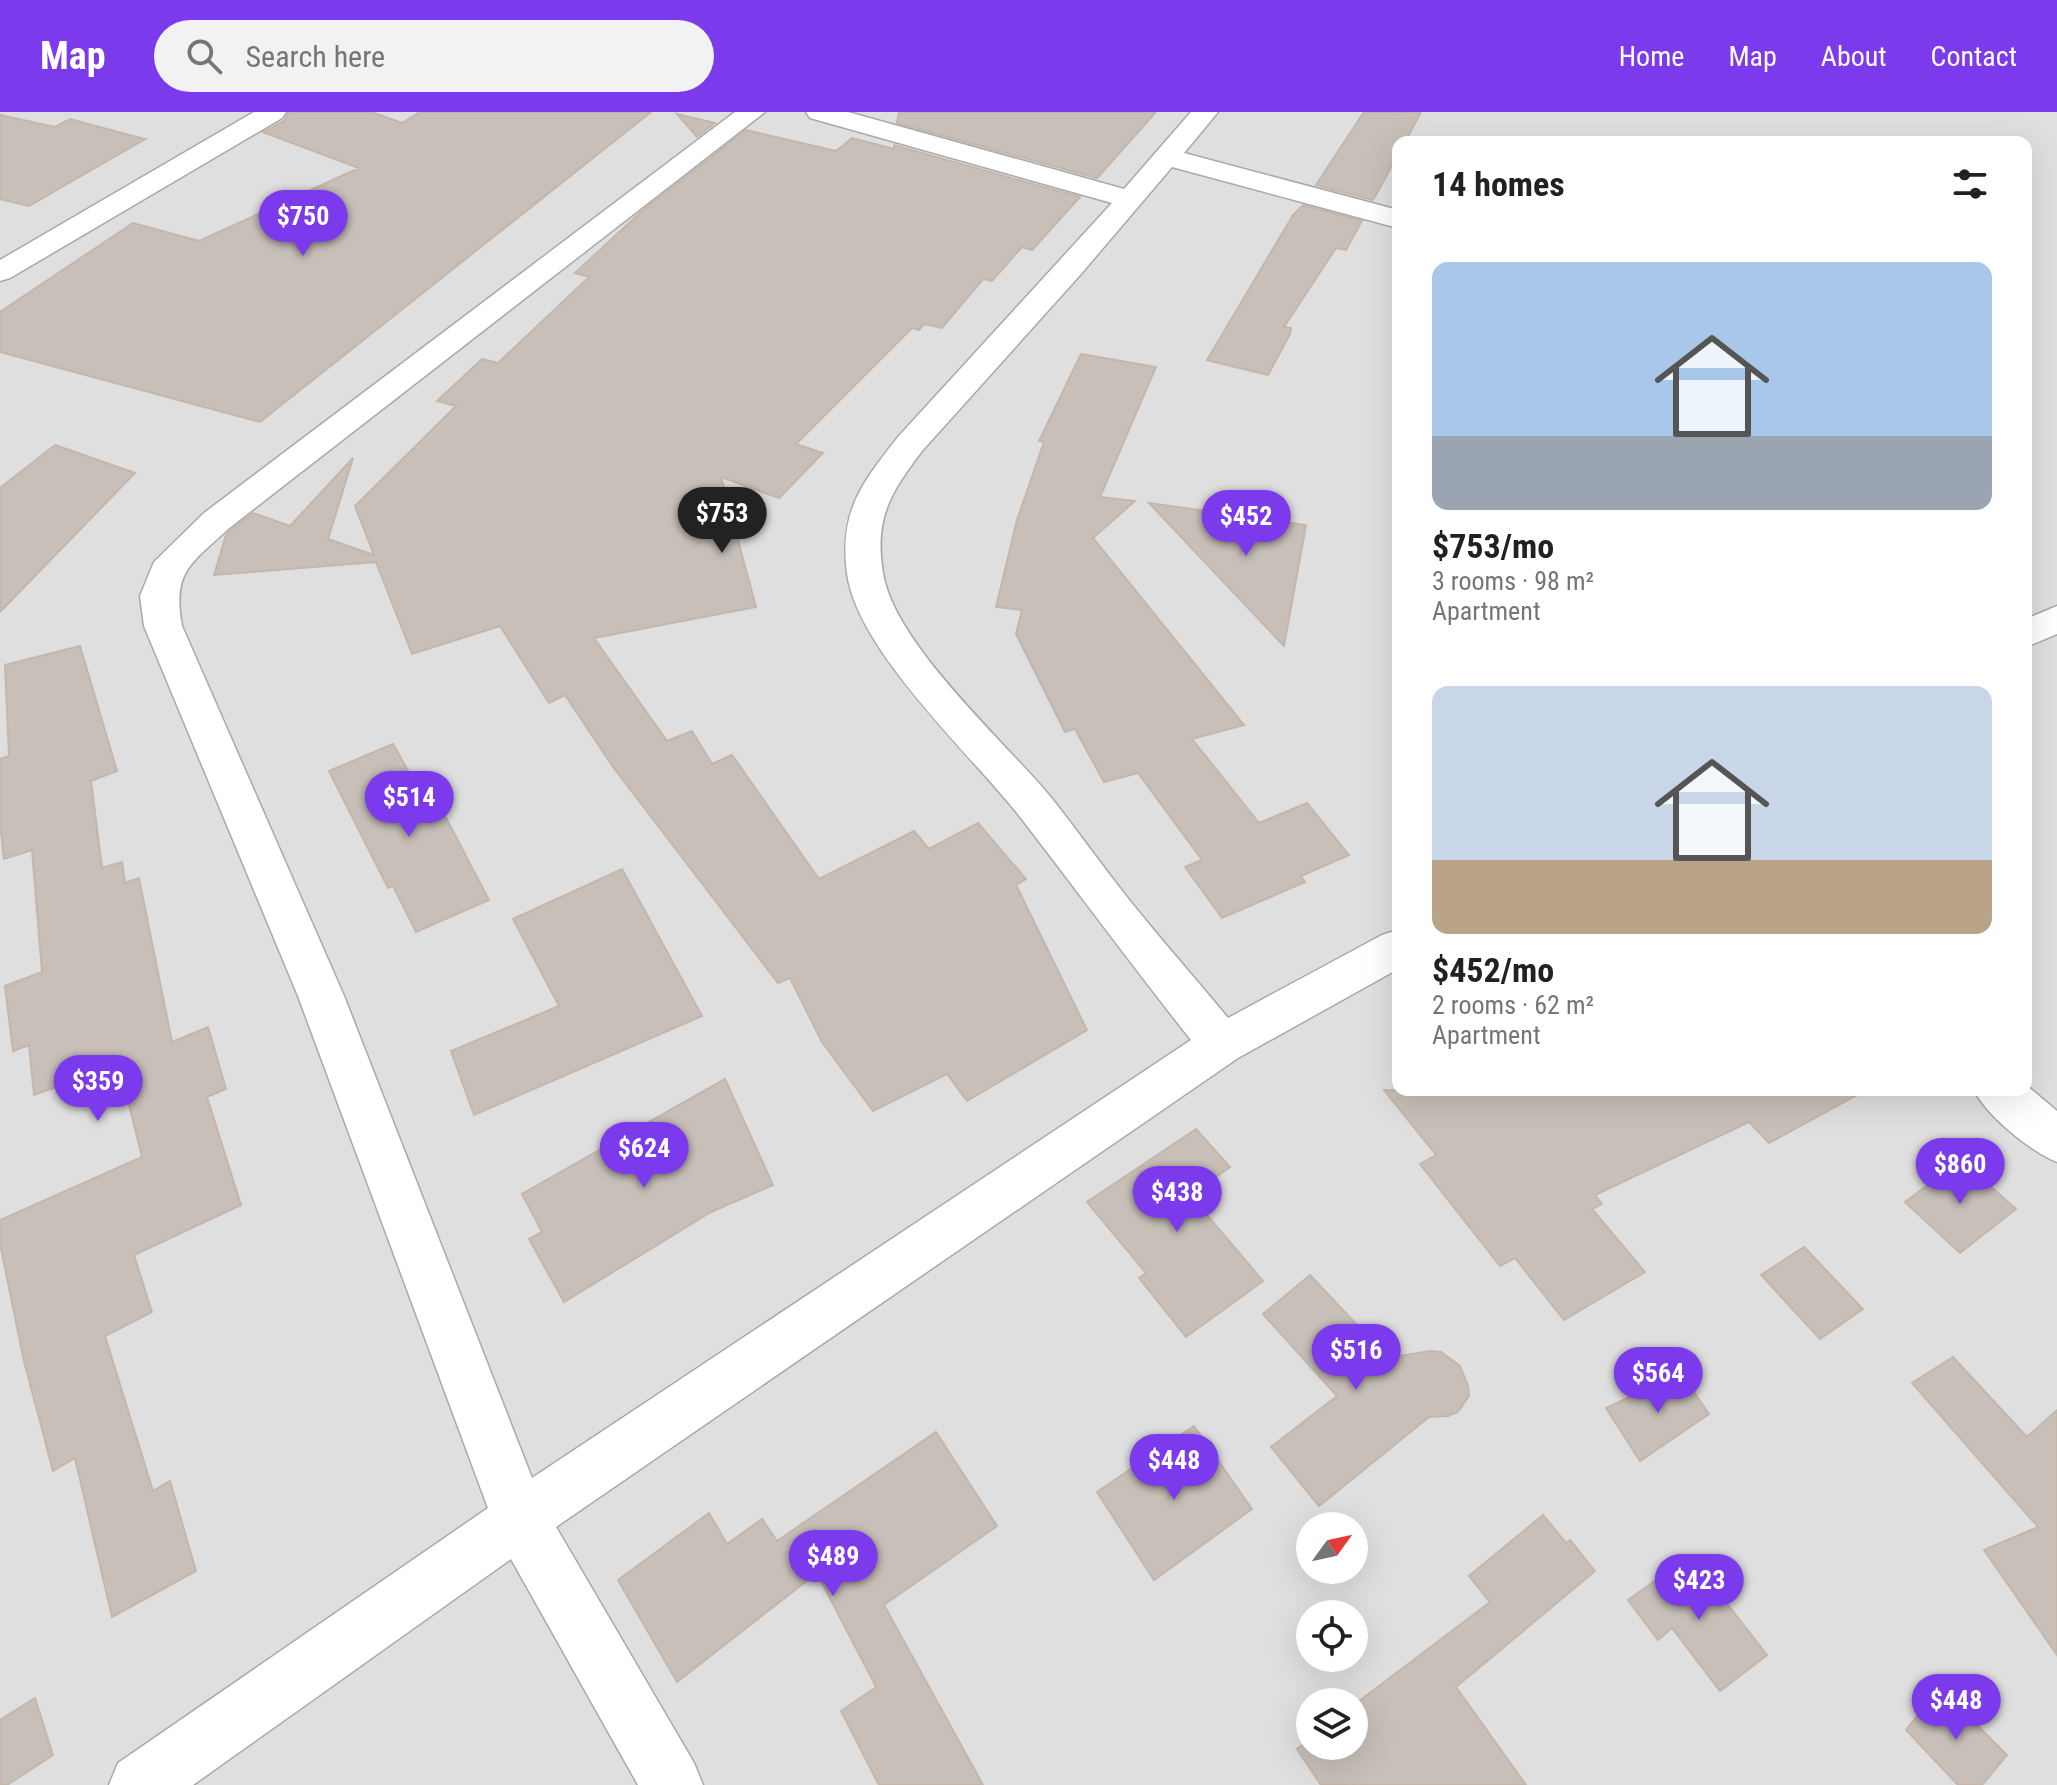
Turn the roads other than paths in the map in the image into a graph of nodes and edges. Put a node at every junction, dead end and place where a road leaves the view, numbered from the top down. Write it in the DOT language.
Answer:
graph roads {
  1 [pos="273,112"];
  2 [pos="752,112"];
  3 [pos="819,112"];
  4 [pos="1205,112"];
  5 [pos="1166,157"];
  6 [pos="1129,199"];
  7 [pos="1392,217"];
  8 [pos="0,272"];
  9 [pos="2057,619"];
  10 [pos="2032,631"];
  11 [pos="1392,951"];
  12 [pos="1222,1044"];
  13 [pos="2005,1096"];
  14 [pos="2057,1140"];
  15 [pos="520,1519"];
  16 [pos="140,1785"];
  17 [pos="672,1785"];
  1 -- 8 [label="street"];
  2 -- 15 [label="street"];
  3 -- 6 [label="street"];
  4 -- 5 [label="street"];
  5 -- 6 [label="street"];
  5 -- 7 [label="street"];
  6 -- 12 [label="street"];
  9 -- 10 [label="street"];
  11 -- 12 [label="street"];
  12 -- 15 [label="street"];
  13 -- 14 [label="street"];
  15 -- 16 [label="street"];
  15 -- 17 [label="street"];
}
